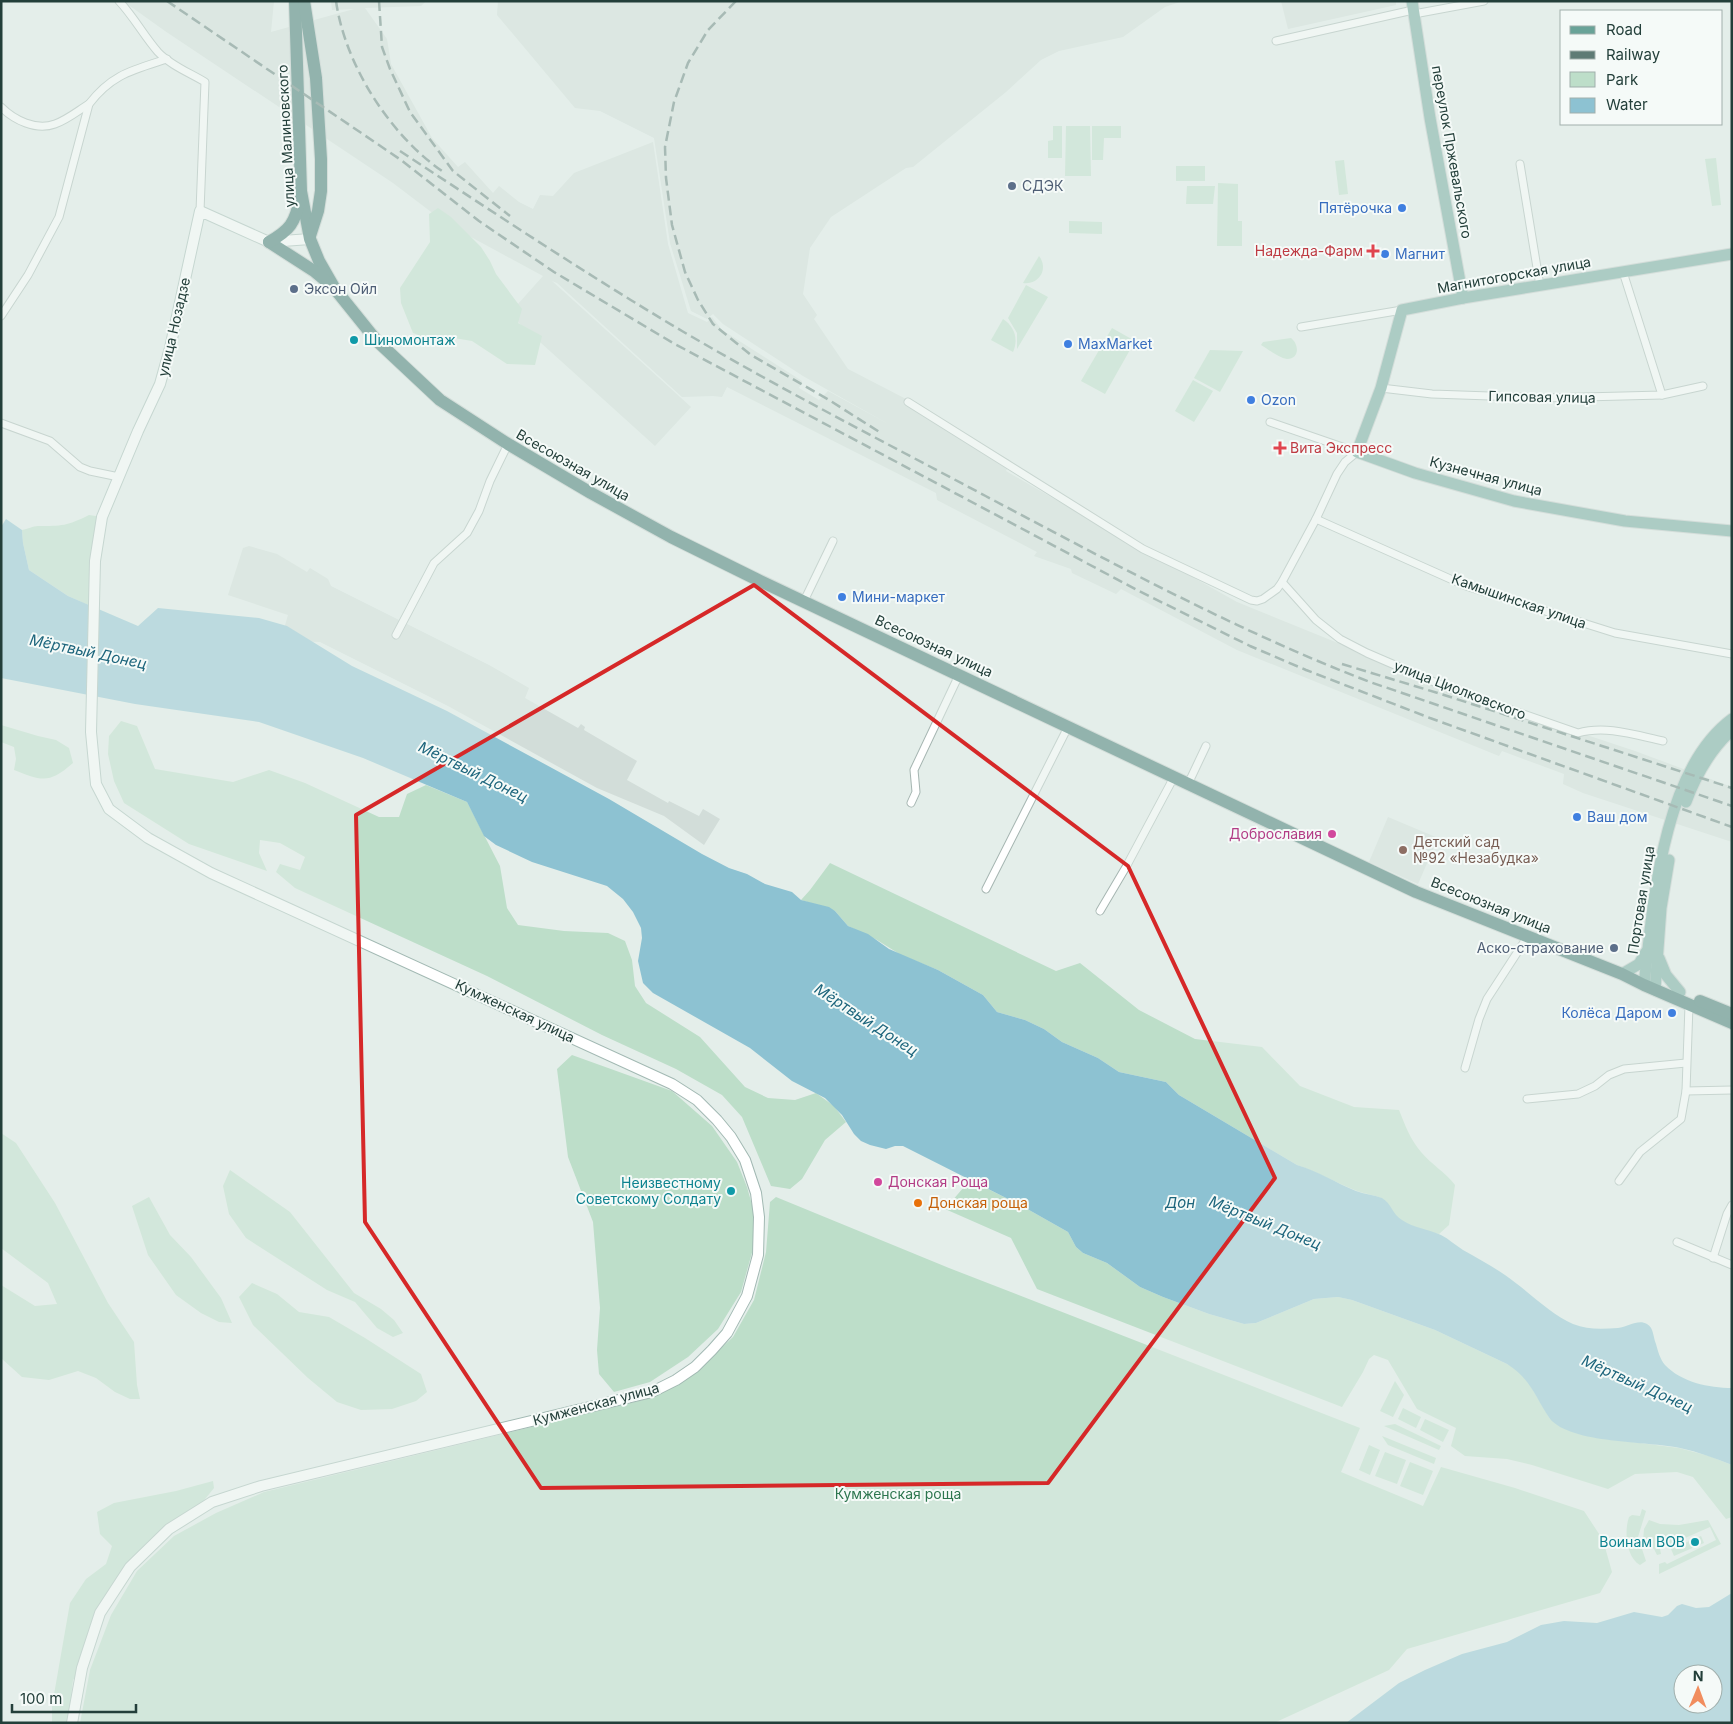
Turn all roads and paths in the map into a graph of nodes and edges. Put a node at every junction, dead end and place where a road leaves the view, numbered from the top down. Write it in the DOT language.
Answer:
graph roads {
  1 [pos="119,1"];
  2 [pos="295,1"];
  3 [pos="304,1"];
  4 [pos="1484,1"];
  5 [pos="1413,8"];
  6 [pos="1276,41"];
  7 [pos="167,59"];
  8 [pos="89,104"];
  9 [pos="1,107"];
  10 [pos="11,116"];
  11 [pos="1,119"];
  12 [pos="1520,164"];
  13 [pos="301,191"];
  14 [pos="200,211"];
  15 [pos="310,239"];
  16 [pos="268,242"];
  17 [pos="1732,254"];
  18 [pos="1623,272"];
  19 [pos="1540,286"];
  20 [pos="335,289"];
  21 [pos="1464,298"];
  22 [pos="1402,310"];
  23 [pos="1,316"];
  24 [pos="1301,328"];
  25 [pos="1704,386"];
  26 [pos="1381,388"];
  27 [pos="1662,395"];
  28 [pos="908,402"];
  29 [pos="1270,422"];
  30 [pos="1,423"];
  31 [pos="508,444"];
  32 [pos="1357,452"];
  33 [pos="119,477"];
  34 [pos="1316,519"];
  35 [pos="1732,531"];
  36 [pos="833,541"];
  37 [pos="94,561"];
  38 [pos="1282,582"];
  39 [pos="804,602"];
  40 [pos="396,635"];
  41 [pos="1732,654"];
  42 [pos="959,675"];
  43 [pos="1732,719"];
  44 [pos="1068,727"];
  45 [pos="1732,730"];
  46 [pos="1662,740"];
  47 [pos="1206,746"];
  48 [pos="1174,777"];
  49 [pos="1188,784"];
  50 [pos="911,803"];
  51 [pos="986,889"];
  52 [pos="1100,911"];
  53 [pos="1529,936"];
  54 [pos="1652,949"];
  55 [pos="1622,974"];
  56 [pos="1650,984"];
  57 [pos="1680,992"];
  58 [pos="1689,1005"];
  59 [pos="1732,1014"];
  60 [pos="1732,1023"];
  61 [pos="1686,1063"];
  62 [pos="1465,1068"];
  63 [pos="1732,1090"];
  64 [pos="1686,1091"];
  65 [pos="1528,1099"];
  66 [pos="1619,1181"];
  67 [pos="1732,1205"];
  68 [pos="1677,1242"];
  69 [pos="1713,1258"];
  70 [pos="1732,1265"];
  71 [pos="72,1723"];
  1 -- 7 [label="street"];
  2 -- 13 [label="highway, улица Малиновского"];
  3 -- 15 [label="highway, улица Малиновского"];
  4 -- 5 [label="street"];
  5 -- 6 [label="street"];
  5 -- 21 [label="main road, переулок Пржевальского"];
  7 -- 8 [label="street"];
  7 -- 14 [label="street, улица Нозадзе"];
  8 -- 10 [label="street"];
  8 -- 23 [label="street"];
  9 -- 10 [label="street"];
  10 -- 11 [label="street"];
  12 -- 19 [label="street"];
  13 -- 15 [label="highway, улица Малиновского"];
  13 -- 16 [label="highway"];
  14 -- 16 [label="street"];
  14 -- 33 [label="street, улица Нозадзе"];
  15 -- 16 [label="street"];
  15 -- 20 [label="highway, Всесоюзная улица"];
  16 -- 20 [label="highway"];
  17 -- 18 [label="main road, Магнитогорская улица"];
  18 -- 19 [label="main road, Магнитогорская улица"];
  18 -- 27 [label="street"];
  19 -- 21 [label="main road, Магнитогорская улица"];
  20 -- 31 [label="highway, Всесоюзная улица"];
  21 -- 22 [label="main road, Магнитогорская улица"];
  22 -- 24 [label="street, Магнитогорская улица"];
  22 -- 26 [label="main road"];
  25 -- 27 [label="street, Гипсовая улица"];
  26 -- 27 [label="street, Гипсовая улица"];
  26 -- 32 [label="main road"];
  28 -- 38 [label="street"];
  29 -- 32 [label="street, Кузнечная улица"];
  30 -- 33 [label="street"];
  31 -- 39 [label="highway, Всесоюзная улица"];
  31 -- 40 [label="street"];
  32 -- 34 [label="street"];
  32 -- 35 [label="main road, Кузнечная улица"];
  33 -- 37 [label="street, улица Нозадзе"];
  34 -- 38 [label="street"];
  34 -- 41 [label="street, Камышинская улица"];
  36 -- 39 [label="street"];
  37 -- 71 [label="street, Кумженская улица"];
  38 -- 46 [label="street, улица Циолковского"];
  39 -- 42 [label="highway, Всесоюзная улица"];
  42 -- 44 [label="highway, Всесоюзная улица"];
  42 -- 50 [label="street"];
  43 -- 54 [label="main road, Портовая улица"];
  44 -- 48 [label="highway, Всесоюзная улица"];
  44 -- 51 [label="street"];
  45 -- 54 [label="main road, Портовая улица"];
  47 -- 49 [label="street"];
  48 -- 49 [label="highway, Всесоюзная улица"];
  48 -- 52 [label="street"];
  49 -- 53 [label="highway, Всесоюзная улица"];
  53 -- 55 [label="highway, Всесоюзная улица"];
  53 -- 62 [label="street"];
  54 -- 55 [label="main road"];
  54 -- 56 [label="main road, Портовая улица"];
  54 -- 57 [label="main road"];
  55 -- 56 [label="highway, Всесоюзная улица"];
  56 -- 57 [label="highway, Всесоюзная улица"];
  56 -- 58 [label="highway, Всесоюзная улица"];
  57 -- 59 [label="highway, Всесоюзная улица"];
  58 -- 60 [label="highway, Всесоюзная улица"];
  58 -- 61 [label="street"];
  61 -- 64 [label="street"];
  61 -- 65 [label="street"];
  63 -- 64 [label="street"];
  64 -- 66 [label="street"];
  67 -- 69 [label="street"];
  68 -- 69 [label="street"];
  69 -- 70 [label="street"];
}
